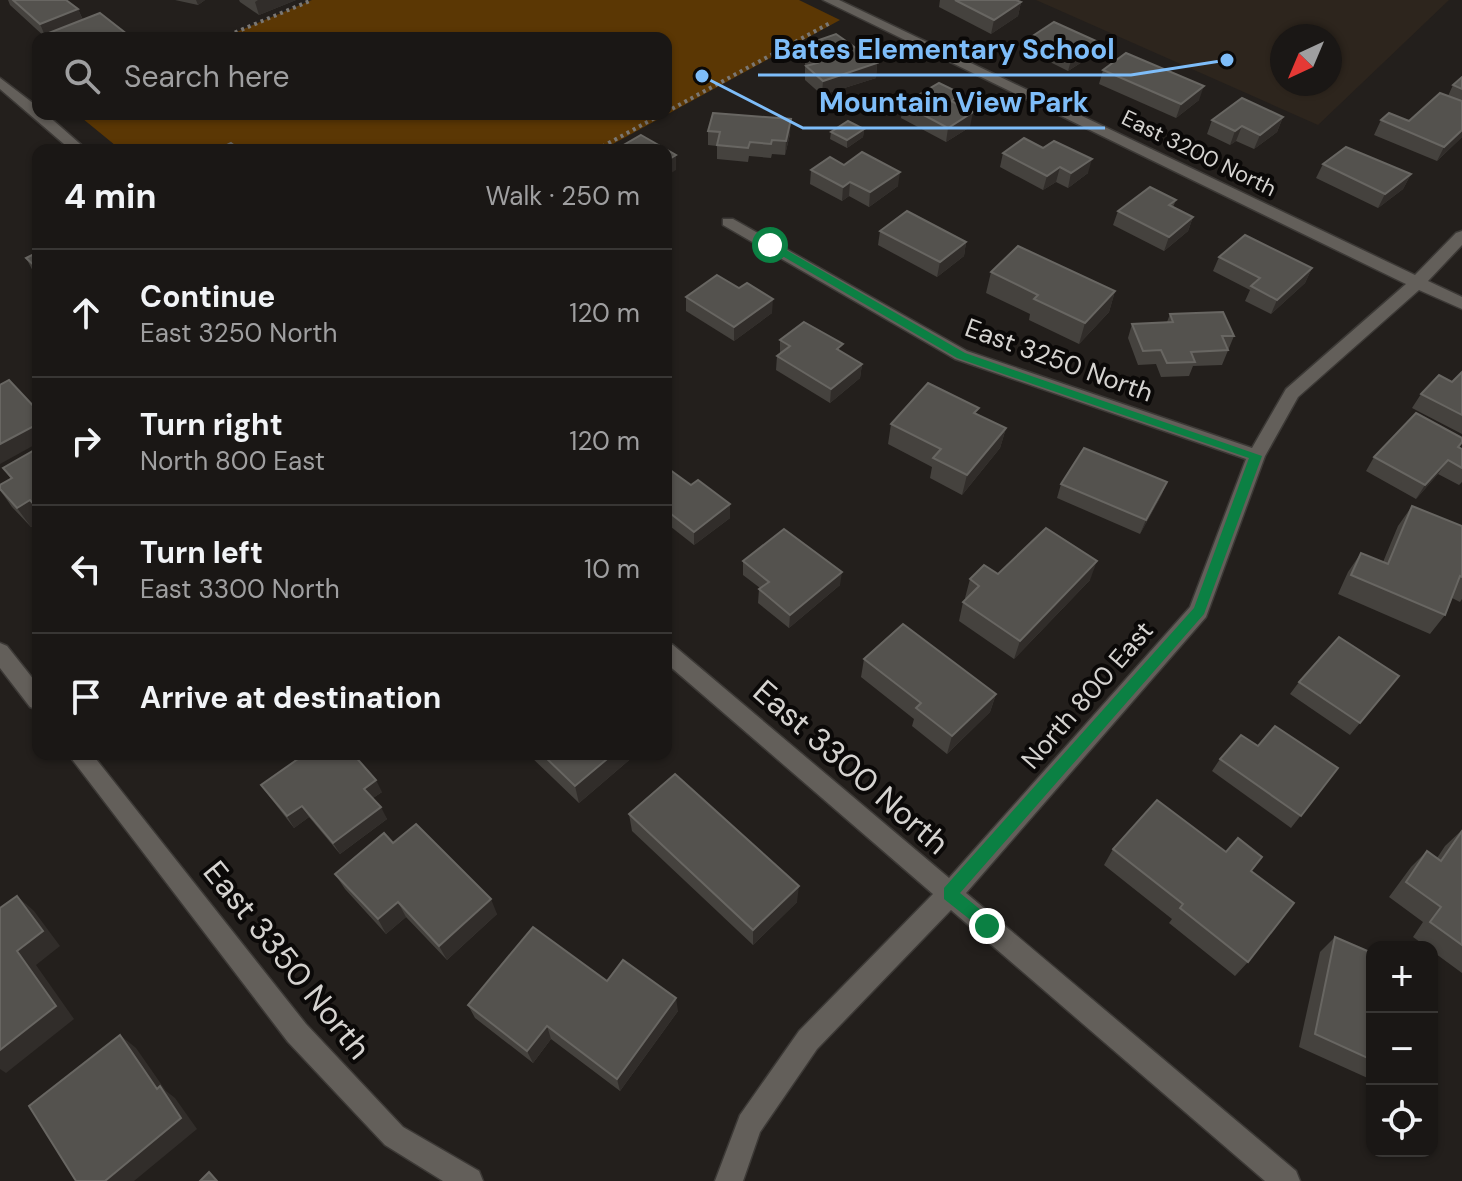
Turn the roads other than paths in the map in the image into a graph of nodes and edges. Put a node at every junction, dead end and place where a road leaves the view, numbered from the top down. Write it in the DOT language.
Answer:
graph roads {
  1 [pos="829,0"];
  2 [pos="0,82"];
  3 [pos="32,109"];
  4 [pos="45,120"];
  5 [pos="73,144"];
  6 [pos="728,222"];
  7 [pos="1462,236"];
  8 [pos="1417,283"];
  9 [pos="1462,304"];
  10 [pos="1256,456"];
  11 [pos="0,652"];
  12 [pos="672,656"];
  13 [pos="32,693"];
  14 [pos="84,760"];
  15 [pos="950,894"];
  16 [pos="469,1181"];
  17 [pos="729,1181"];
  18 [pos="1286,1181"];
  1 -- 8 [label="street, East 3200 North"];
  2 -- 3 [label="street"];
  4 -- 5 [label="street"];
  6 -- 10 [label="street, East 3250 North"];
  7 -- 8 [label="street, North 800 East"];
  8 -- 9 [label="street, East 3200 North"];
  8 -- 10 [label="street, North 800 East"];
  10 -- 15 [label="street, North 800 East"];
  11 -- 13 [label="street"];
  12 -- 15 [label="street, East 3300 North"];
  14 -- 16 [label="street, East 3350 North"];
  15 -- 17 [label="street, North 800 East"];
  15 -- 18 [label="street, East 3300 North"];
}
